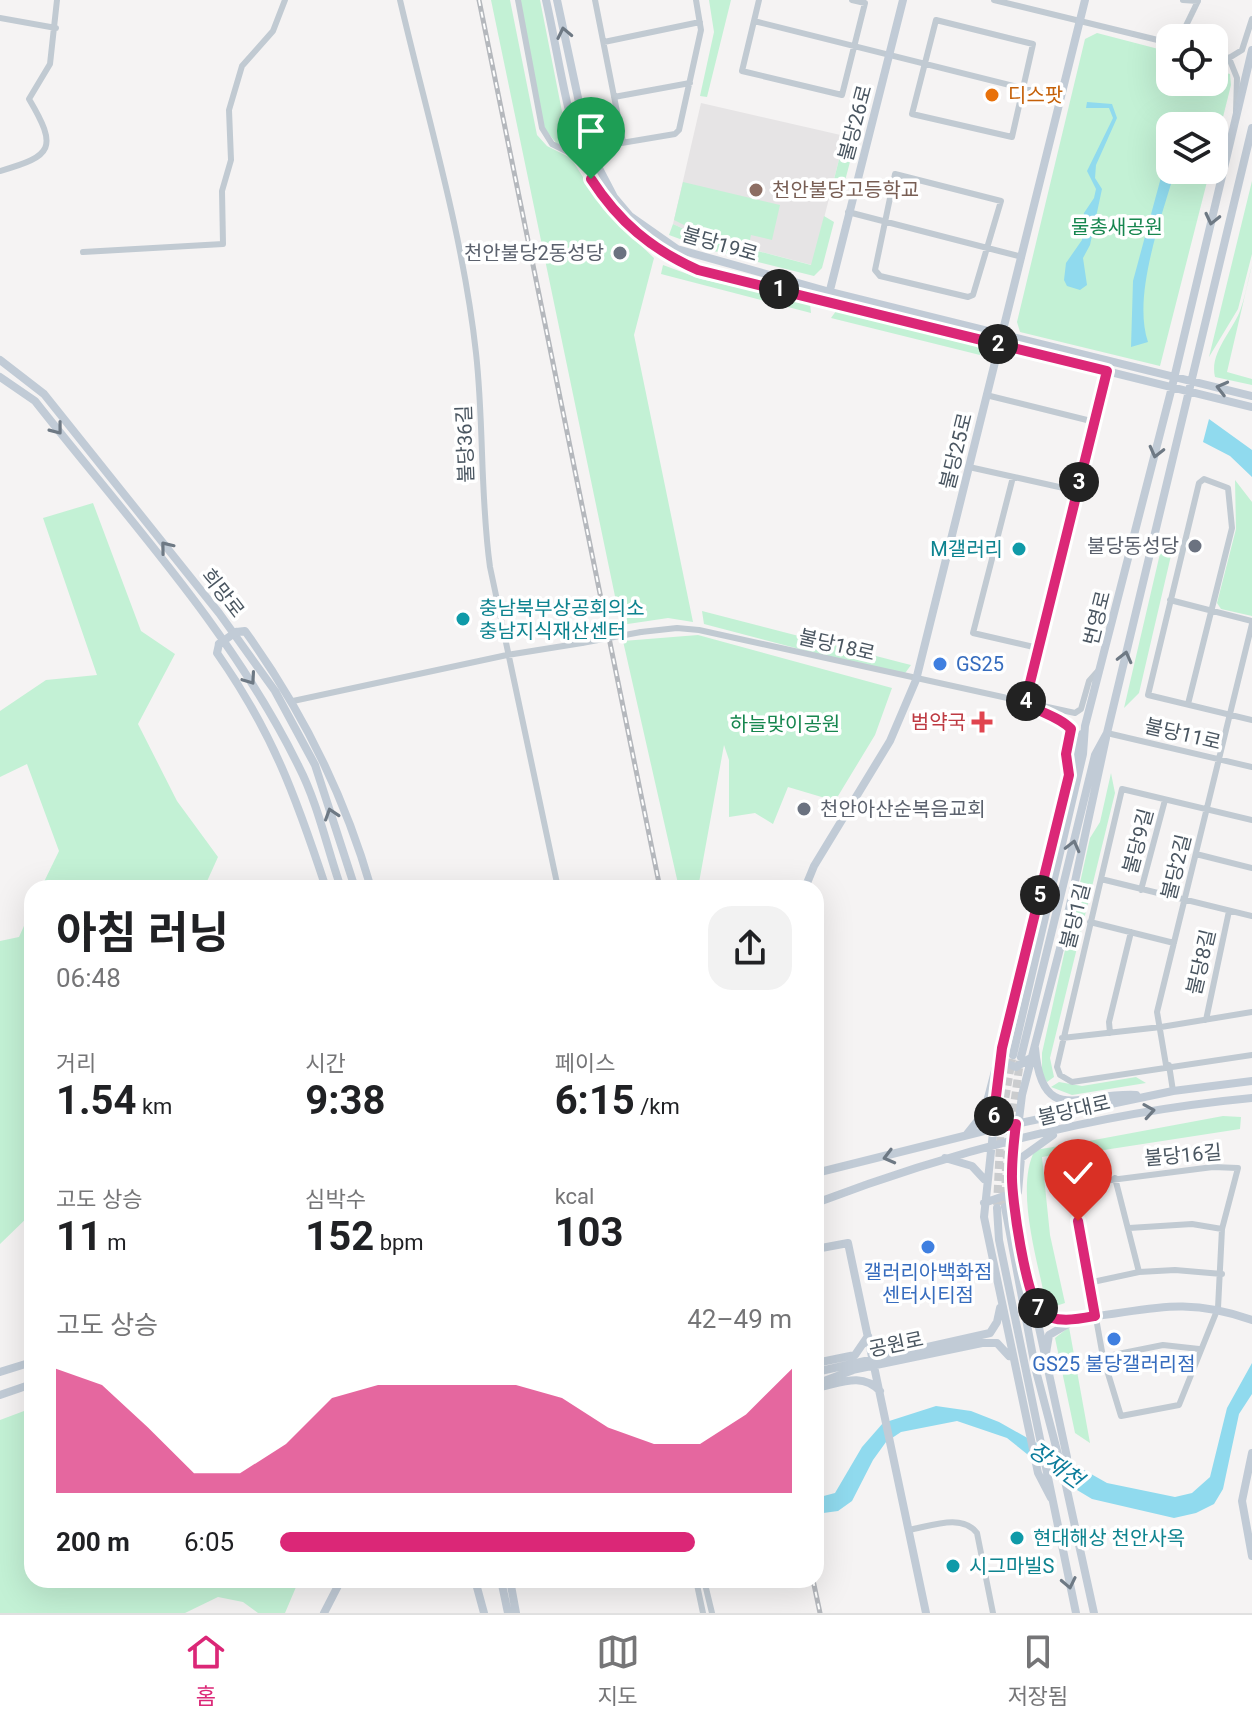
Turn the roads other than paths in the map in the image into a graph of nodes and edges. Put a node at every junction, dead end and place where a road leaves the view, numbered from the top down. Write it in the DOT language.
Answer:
graph roads {
  1 [pos="57,0"];
  2 [pos="285,0"];
  3 [pos="400,0"];
  4 [pos="518,0"];
  5 [pos="546,0"];
  6 [pos="557,0"];
  7 [pos="595,0"];
  8 [pos="696,0"];
  9 [pos="759,0"];
  10 [pos="852,0"];
  11 [pos="903,0"];
  12 [pos="994,0"];
  13 [pos="1085,0"];
  14 [pos="1183,0"];
  15 [pos="1198,2"];
  16 [pos="0,18"];
  17 [pos="1252,19"];
  18 [pos="754,21"];
  19 [pos="1080,21"];
  20 [pos="700,22"];
  21 [pos="1187,24"];
  22 [pos="56,28"];
  23 [pos="1156,40"];
  24 [pos="604,42"];
  25 [pos="854,47"];
  26 [pos="1252,50"];
  27 [pos="888,57"];
  28 [pos="1229,58"];
  29 [pos="924,65"];
  30 [pos="690,83"];
  31 [pos="1023,88"];
  32 [pos="614,97"];
  33 [pos="1062,98"];
  34 [pos="1236,115"];
  35 [pos="1252,128"];
  36 [pos="623,142"];
  37 [pos="584,150"];
  38 [pos="0,171"];
  39 [pos="848,212"];
  40 [pos="884,222"];
  41 [pos="988,249"];
  42 [pos="83,252"];
  43 [pos="1023,257"];
  44 [pos="828,297"];
  45 [pos="1003,334"];
  46 [pos="1000,345"];
  47 [pos="0,360"];
  48 [pos="1107,371"];
  49 [pos="1174,376"];
  50 [pos="0,377"];
  51 [pos="1192,381"];
  52 [pos="1172,387"];
  53 [pos="1190,392"];
  54 [pos="986,395"];
  55 [pos="1252,396"];
  56 [pos="1252,407"];
  57 [pos="1095,422"];
  58 [pos="969,467"];
  59 [pos="1013,477"];
  60 [pos="1077,491"];
  61 [pos="1170,600"];
  62 [pos="1210,609"];
  63 [pos="1252,623"];
  64 [pos="1038,648"];
  65 [pos="507,655"];
  66 [pos="1101,668"];
  67 [pos="916,680"];
  68 [pos="293,701"];
  69 [pos="1025,703"];
  70 [pos="1188,704"];
  71 [pos="1231,715"];
  72 [pos="1252,720"];
  73 [pos="1085,726"];
  74 [pos="1107,733"];
  75 [pos="1219,758"];
  76 [pos="1252,767"];
  77 [pos="1069,775"];
  78 [pos="1165,800"];
  79 [pos="1207,809"];
  80 [pos="1252,820"];
  81 [pos="1196,854"];
  82 [pos="1252,868"];
  83 [pos="1101,879"];
  84 [pos="323,880"];
  85 [pos="338,880"];
  86 [pos="352,880"];
  87 [pos="368,880"];
  88 [pos="556,880"];
  89 [pos="809,880"];
  90 [pos="1141,890"];
  91 [pos="1185,901"];
  92 [pos="1229,911"];
  93 [pos="1252,916"];
  94 [pos="1090,922"];
  95 [pos="1131,932"];
  96 [pos="1174,943"];
  97 [pos="1252,1012"];
  98 [pos="1206,1020"];
  99 [pos="1161,1027"];
  100 [pos="1110,1033"];
  101 [pos="1062,1038"];
  102 [pos="1035,1045"];
  103 [pos="1002,1048"];
  104 [pos="1031,1055"];
  105 [pos="1252,1055"];
  106 [pos="1168,1065"];
  107 [pos="1252,1081"];
  108 [pos="1173,1091"];
  109 [pos="1149,1096"];
  110 [pos="1252,1098"];
  111 [pos="1016,1124"];
  112 [pos="1073,1127"];
  113 [pos="992,1129"];
  114 [pos="961,1137"];
  115 [pos="1014,1140"];
  116 [pos="990,1145"];
  117 [pos="944,1158"];
  118 [pos="824,1171"];
  119 [pos="1115,1178"];
  120 [pos="985,1181"];
  121 [pos="824,1200"];
  122 [pos="984,1203"];
  123 [pos="1017,1208"];
  124 [pos="1129,1228"];
  125 [pos="1222,1229"];
  126 [pos="824,1248"];
  127 [pos="1139,1272"];
  128 [pos="1222,1274"];
  129 [pos="1088,1283"];
  130 [pos="1032,1298"];
  131 [pos="1000,1300"];
  132 [pos="1218,1308"];
  133 [pos="1095,1316"];
  134 [pos="1078,1319"];
  135 [pos="1252,1320"];
  136 [pos="868,1335"];
  137 [pos="980,1340"];
  138 [pos="1199,1349"];
  139 [pos="1103,1357"];
  140 [pos="874,1362"];
  141 [pos="1045,1362"];
  142 [pos="24,1364"];
  143 [pos="824,1365"];
  144 [pos="858,1365"];
  145 [pos="1014,1365"];
  146 [pos="824,1367"];
  147 [pos="0,1372"];
  148 [pos="824,1380"];
  149 [pos="824,1383"];
  150 [pos="24,1387"];
  151 [pos="881,1391"];
  152 [pos="0,1395"];
  153 [pos="1252,1453"];
  154 [pos="1043,1475"];
  155 [pos="1065,1481"];
  156 [pos="909,1530"];
  157 [pos="1249,1532"];
  158 [pos="1252,1556"];
  159 [pos="337,1588"];
  160 [pos="477,1588"];
  161 [pos="482,1588"];
  162 [pos="503,1588"];
  163 [pos="511,1588"];
  164 [pos="698,1588"];
  165 [pos="706,1588"];
  166 [pos="324,1613"];
  167 [pos="485,1613"];
  168 [pos="508,1613"];
  169 [pos="516,1613"];
  170 [pos="703,1613"];
  171 [pos="712,1613"];
  172 [pos="926,1613"];
  173 [pos="993,1613"];
  174 [pos="1076,1613"];
  175 [pos="1094,1613"];
  1 -- 22 [label="street"];
  2 -- 42 [label="street"];
  3 -- 65 [label="street, 불당36길"];
  4 -- 37 [label="street"];
  5 -- 37 [label="main road, 불당19로"];
  37 -- 6 [label="main road, 불당19로, one-way"];
  7 -- 24 [label="street"];
  8 -- 20 [label="street"];
  9 -- 18 [label="street"];
  10 -- 25 [label="street"];
  11 -- 27 [label="main road, 불당26로"];
  12 -- 19 [label="street"];
  13 -- 19 [label="main road, 불당25로"];
  14 -- 15 [label="street"];
  15 -- 21 [label="street"];
  16 -- 22 [label="street"];
  17 -- 28 [label="street"];
  18 -- 25 [label="street"];
  18 -- 25 [label="street"];
  19 -- 23 [label="street"];
  19 -- 33 [label="main road, 불당25로"];
  20 -- 24 [label="street"];
  20 -- 30 [label="street"];
  22 -- 38 [label="street"];
  24 -- 32 [label="street"];
  25 -- 27 [label="street"];
  26 -- 34 [label="main road, 번영로"];
  27 -- 29 [label="street"];
  27 -- 39 [label="main road, 불당26로"];
  28 -- 34 [label="street"];
  29 -- 31 [label="street"];
  29 -- 31 [label="street"];
  29 -- 31 [label="street"];
  30 -- 32 [label="street"];
  30 -- 36 [label="street"];
  31 -- 33 [label="street"];
  32 -- 36 [label="street"];
  33 -- 43 [label="main road, 불당25로"];
  34 -- 49 [label="main road, 번영로, one-way"];
  35 -- 51 [label="main road, 번영로"];
  36 -- 37 [label="street"];
  37 -- 44 [label="main road, 불당19로"];
  39 -- 40 [label="street"];
  39 -- 44 [label="main road, 불당26로"];
  40 -- 41 [label="street"];
  40 -- 41 [label="street"];
  40 -- 41 [label="street"];
  41 -- 43 [label="street"];
  43 -- 45 [label="main road, 불당25로"];
  44 -- 45 [label="main road, 불당19로"];
  44 -- 46 [label="main road, 불당19로"];
  45 -- 46 [label="main road, 불당25로"];
  45 -- 49 [label="main road, 불당19로"];
  46 -- 48 [label="main road, 불당19로"];
  46 -- 54 [label="main road, 불당25로"];
  86 -- 47 [label="main road, 희망로, one-way"];
  48 -- 52 [label="main road, 불당19로"];
  48 -- 57 [label="street"];
  49 -- 51 [label="main road, 불당19로"];
  49 -- 52 [label="main road, 번영로"];
  50 -- 85 [label="main road, one-way"];
  51 -- 53 [label="main road, 번영로"];
  55 -- 51 [label="main road, 불당19로, one-way"];
  52 -- 53 [label="main road, 불당19로"];
  52 -- 66 [label="main road, 번영로, one-way"];
  53 -- 56 [label="main road, 불당19로"];
  74 -- 53 [label="main road, 번영로, one-way"];
  54 -- 57 [label="street"];
  54 -- 58 [label="main road, 불당25로"];
  57 -- 60 [label="street"];
  58 -- 59 [label="street"];
  58 -- 67 [label="main road, 불당25로"];
  59 -- 60 [label="street"];
  59 -- 64 [label="street"];
  60 -- 64 [label="street"];
  61 -- 62 [label="street"];
  61 -- 62 [label="street"];
  61 -- 70 [label="street"];
  62 -- 63 [label="street"];
  62 -- 70 [label="street"];
  63 -- 71 [label="street, 불당2길"];
  64 -- 69 [label="street"];
  65 -- 67 [label="street, 불당18로, bridge"];
  65 -- 68 [label="street, 불당18로"];
  65 -- 88 [label="street, 불당36길"];
  66 -- 69 [label="street"];
  66 -- 73 [label="main road, 번영로"];
  67 -- 69 [label="street, 불당18로"];
  67 -- 89 [label="main road, 불당25로"];
  68 -- 84 [label="main road, bridge"];
  68 -- 87 [label="main road"];
  69 -- 77 [label="street"];
  70 -- 71 [label="street"];
  71 -- 72 [label="street"];
  71 -- 75 [label="street, 불당2길"];
  73 -- 74 [label="main road, 번영로, one-way"];
  73 -- 77 [label="main road"];
  74 -- 75 [label="street, 불당11로"];
  74 -- 102 [label="main road"];
  75 -- 76 [label="street, 불당11로"];
  75 -- 79 [label="street, 불당2길"];
  77 -- 103 [label="main road"];
  78 -- 79 [label="street, 불당1길"];
  78 -- 83 [label="street, 불당1길"];
  78 -- 90 [label="street, 불당9길"];
  79 -- 80 [label="street, 불당1길"];
  79 -- 81 [label="street, 불당2길"];
  81 -- 82 [label="street"];
  81 -- 91 [label="street, 불당2길"];
  83 -- 90 [label="street, 불당9길"];
  83 -- 94 [label="street, 불당1길"];
  90 -- 91 [label="street, 불당9길"];
  91 -- 92 [label="street, 불당9길"];
  91 -- 96 [label="street, 불당2길"];
  92 -- 93 [label="street, 불당9길"];
  92 -- 98 [label="street, 불당8길"];
  94 -- 95 [label="street"];
  94 -- 101 [label="street, 불당1길"];
  95 -- 96 [label="street"];
  95 -- 100 [label="street"];
  96 -- 99 [label="street, 불당2길"];
  97 -- 98 [label="street, 불당8길"];
  98 -- 99 [label="street, 불당8길"];
  99 -- 100 [label="street, 불당8길"];
  99 -- 106 [label="street, 불당2길"];
  100 -- 101 [label="street, 불당8길"];
  101 -- 106 [label="street, 불당1길"];
  102 -- 104 [label="main road"];
  102 -- 109 [label="main road"];
  103 -- 104 [label="main road"];
  103 -- 113 [label="main road"];
  103 -- 114 [label="main road"];
  104 -- 111 [label="main road"];
  105 -- 106 [label="street"];
  106 -- 108 [label="street, 불당2길"];
  107 -- 108 [label="main road, 불당대로"];
  108 -- 109 [label="main road, 불당대로"];
  109 -- 111 [label="main road, 불당대로"];
  112 -- 110 [label="main road, 불당대로, one-way"];
  111 -- 113 [label="main road, 불당대로"];
  111 -- 115 [label="main road"];
  112 -- 115 [label="main road, 불당대로"];
  112 -- 123 [label="main road"];
  113 -- 114 [label="main road, 불당대로"];
  113 -- 116 [label="main road"];
  114 -- 118 [label="main road, 불당대로, one-way"];
  115 -- 116 [label="main road, 불당대로"];
  115 -- 123 [label="main road"];
  116 -- 117 [label="main road, 불당대로"];
  116 -- 120 [label="main road"];
  117 -- 120 [label="main road"];
  117 -- 121 [label="main road, 불당대로"];
  119 -- 124 [label="street"];
  119 -- 125 [label="street, 불당16길"];
  119 -- 129 [label="street, 불당16길"];
  120 -- 122 [label="main road"];
  122 -- 123 [label="main road"];
  122 -- 131 [label="main road"];
  123 -- 130 [label="main road"];
  124 -- 125 [label="street"];
  124 -- 127 [label="street"];
  125 -- 128 [label="street, 불당16길"];
  126 -- 136 [label="main road"];
  127 -- 128 [label="street"];
  127 -- 129 [label="street"];
  128 -- 132 [label="street, 불당16길"];
  129 -- 133 [label="street, 불당16길"];
  130 -- 134 [label="main road"];
  130 -- 141 [label="main road"];
  131 -- 137 [label="main road"];
  131 -- 145 [label="main road"];
  132 -- 133 [label="main road"];
  132 -- 135 [label="main road"];
  132 -- 138 [label="street, 불당16길"];
  133 -- 134 [label="main road"];
  133 -- 139 [label="street, 불당16길"];
  134 -- 141 [label="main road"];
  136 -- 140 [label="main road"];
  136 -- 143 [label="main road"];
  137 -- 140 [label="main road, 공원로"];
  137 -- 145 [label="main road"];
  138 -- 139 [label="street"];
  138 -- 139 [label="street, 불당16길"];
  140 -- 144 [label="main road, 공원로"];
  140 -- 151 [label="main road"];
  141 -- 155 [label="main road"];
  142 -- 147 [label="main road"];
  144 -- 146 [label="main road, 공원로"];
  144 -- 148 [label="main road, 공원로"];
  145 -- 154 [label="main road"];
  149 -- 151 [label="main road"];
  150 -- 152 [label="main road"];
  151 -- 156 [label="main road"];
  153 -- 157 [label="main road"];
  154 -- 155 [label="main road"];
  154 -- 174 [label="main road, one-way"];
  155 -- 175 [label="main road"];
  156 -- 172 [label="main road"];
  156 -- 173 [label="street"];
  157 -- 158 [label="main road"];
  159 -- 166 [label="main road"];
  160 -- 167 [label="main road"];
  161 -- 167 [label="main road"];
  162 -- 168 [label="main road"];
  163 -- 169 [label="main road"];
  164 -- 170 [label="street"];
  165 -- 171 [label="street"];
}
